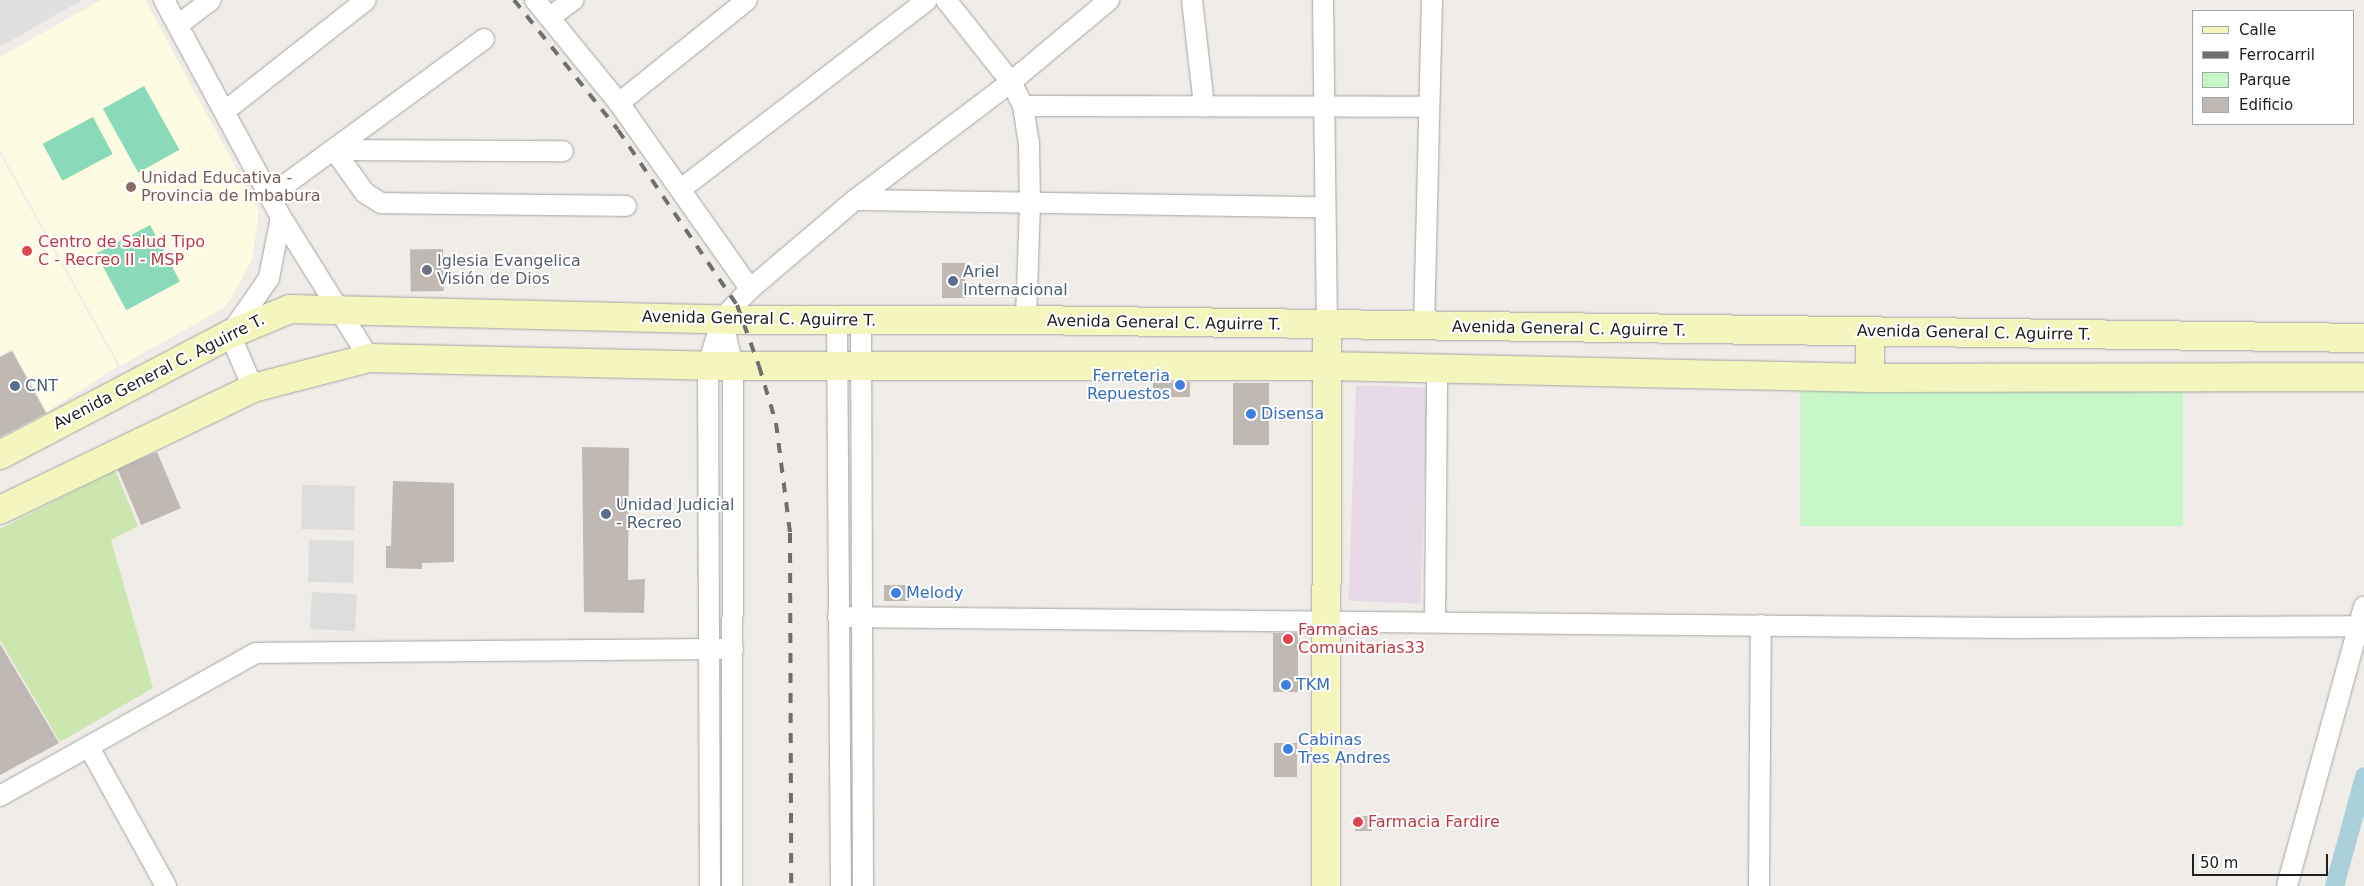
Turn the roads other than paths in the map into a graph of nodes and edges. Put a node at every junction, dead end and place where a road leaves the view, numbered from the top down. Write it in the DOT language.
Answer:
graph roads {
  1 [pos="164,0"];
  2 [pos="211,0"];
  3 [pos="366,0"];
  4 [pos="535,0"];
  5 [pos="573,0"];
  6 [pos="747,0"];
  7 [pos="927,0"];
  8 [pos="946,0"];
  9 [pos="1108,0"];
  10 [pos="1192,0"];
  11 [pos="1323,0"];
  12 [pos="1432,0"];
  13 [pos="550,17"];
  14 [pos="178,25"];
  15 [pos="484,39"];
  16 [pos="1011,82"];
  17 [pos="619,103"];
  18 [pos="1324,105"];
  19 [pos="1023,106"];
  20 [pos="1204,106"];
  21 [pos="1429,107"];
  22 [pos="225,111"];
  23 [pos="334,150"];
  24 [pos="563,151"];
  25 [pos="681,188"];
  26 [pos="271,195"];
  27 [pos="855,200"];
  28 [pos="1030,204"];
  29 [pos="626,206"];
  30 [pos="1323,207"];
  31 [pos="281,217"];
  32 [pos="750,289"];
  33 [pos="341,312"];
  34 [pos="722,319"];
  35 [pos="1026,320"];
  36 [pos="849,321"];
  37 [pos="1327,326"];
  38 [pos="1424,327"];
  39 [pos="1870,332"];
  40 [pos="230,334"];
  41 [pos="2364,338"];
  42 [pos="369,358"];
  43 [pos="721,365"];
  44 [pos="850,365"];
  45 [pos="1328,366"];
  46 [pos="1437,369"];
  47 [pos="2364,377"];
  48 [pos="1870,378"];
  49 [pos="253,388"];
  50 [pos="0,455"];
  51 [pos="0,510"];
  52 [pos="2364,606"];
  53 [pos="838,617"];
  54 [pos="862,617"];
  55 [pos="1327,619"];
  56 [pos="1435,621"];
  57 [pos="1761,625"];
  58 [pos="2358,626"];
  59 [pos="709,649"];
  60 [pos="733,649"];
  61 [pos="89,747"];
  62 [pos="0,796"];
  63 [pos="166,886"];
  64 [pos="710,886"];
  65 [pos="732,886"];
  66 [pos="840,886"];
  67 [pos="863,886"];
  68 [pos="1326,886"];
  69 [pos="1759,886"];
  70 [pos="2287,886"];
  1 -- 14 [label="street"];
  2 -- 14 [label="street"];
  3 -- 22 [label="street"];
  4 -- 13 [label="street"];
  5 -- 13 [label="street"];
  6 -- 17 [label="street"];
  7 -- 25 [label="street"];
  8 -- 16 [label="street"];
  9 -- 16 [label="street"];
  10 -- 20 [label="street"];
  11 -- 18 [label="street"];
  12 -- 21 [label="street"];
  13 -- 17 [label="street"];
  14 -- 22 [label="street"];
  15 -- 23 [label="street"];
  16 -- 19 [label="street"];
  16 -- 27 [label="street"];
  17 -- 25 [label="street"];
  18 -- 20 [label="street"];
  18 -- 21 [label="street"];
  18 -- 30 [label="street"];
  19 -- 20 [label="street"];
  19 -- 28 [label="street"];
  21 -- 38 [label="street"];
  22 -- 26 [label="street"];
  23 -- 24 [label="street"];
  23 -- 26 [label="street"];
  23 -- 29 [label="street"];
  25 -- 32 [label="street"];
  26 -- 31 [label="street"];
  27 -- 28 [label="street"];
  27 -- 32 [label="street"];
  28 -- 30 [label="street"];
  28 -- 35 [label="street"];
  30 -- 37 [label="street"];
  31 -- 33 [label="street"];
  31 -- 40 [label="street"];
  32 -- 34 [label="street"];
  33 -- 34 [label="street, Avenida General C. Aguirre T."];
  33 -- 40 [label="street, Avenida General C. Aguirre T."];
  33 -- 42 [label="street"];
  34 -- 36 [label="street, Avenida General C. Aguirre T."];
  34 -- 43 [label="street"];
  35 -- 36 [label="street, Avenida General C. Aguirre T."];
  35 -- 37 [label="street, Avenida General C. Aguirre T."];
  36 -- 44 [label="street"];
  37 -- 38 [label="street, Avenida General C. Aguirre T."];
  37 -- 45 [label="street"];
  38 -- 39 [label="street, Avenida General C. Aguirre T."];
  39 -- 41 [label="street, Avenida General C. Aguirre T."];
  39 -- 48 [label="street"];
  40 -- 49 [label="street"];
  40 -- 50 [label="street, Avenida General C. Aguirre T."];
  42 -- 43 [label="street"];
  42 -- 49 [label="street"];
  43 -- 44 [label="street"];
  43 -- 59 [label="street"];
  43 -- 60 [label="street"];
  44 -- 45 [label="street"];
  44 -- 53 [label="street"];
  44 -- 54 [label="street"];
  45 -- 46 [label="street"];
  45 -- 55 [label="street"];
  46 -- 48 [label="street"];
  46 -- 56 [label="street"];
  47 -- 48 [label="street"];
  49 -- 51 [label="street"];
  52 -- 58 [label="street"];
  53 -- 54 [label="street"];
  53 -- 66 [label="street"];
  54 -- 55 [label="street"];
  54 -- 67 [label="street"];
  55 -- 56 [label="street"];
  55 -- 68 [label="street"];
  56 -- 57 [label="street"];
  57 -- 58 [label="street"];
  57 -- 69 [label="street"];
  58 -- 70 [label="street"];
  59 -- 60 [label="street"];
  59 -- 61 [label="street"];
  59 -- 64 [label="street"];
  60 -- 65 [label="street"];
  61 -- 62 [label="street"];
  61 -- 63 [label="street"];
}
